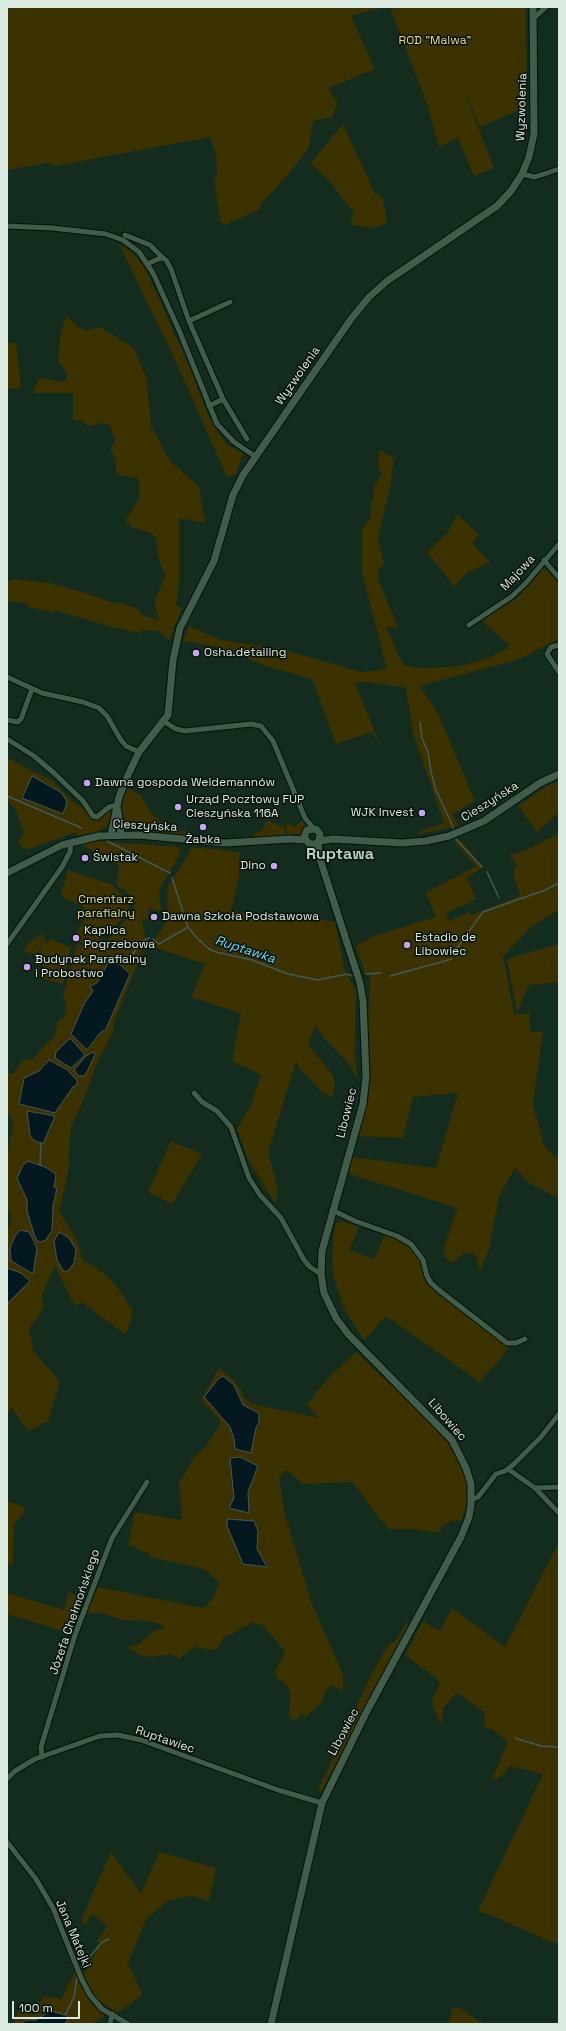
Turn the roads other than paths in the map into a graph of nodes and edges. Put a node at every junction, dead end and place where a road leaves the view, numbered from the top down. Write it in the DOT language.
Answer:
graph roads {
  1 [pos="533,7"];
  2 [pos="546,7"];
  3 [pos="533,19"];
  4 [pos="559,168"];
  5 [pos="522,174"];
  6 [pos="7,226"];
  7 [pos="125,235"];
  8 [pos="163,258"];
  9 [pos="147,264"];
  10 [pos="230,302"];
  11 [pos="189,321"];
  12 [pos="224,399"];
  13 [pos="209,406"];
  14 [pos="247,439"];
  15 [pos="256,457"];
  16 [pos="559,544"];
  17 [pos="544,560"];
  18 [pos="559,578"];
  19 [pos="469,625"];
  20 [pos="559,645"];
  21 [pos="559,672"];
  22 [pos="7,677"];
  23 [pos="32,689"];
  24 [pos="7,720"];
  25 [pos="165,722"];
  26 [pos="7,739"];
  27 [pos="139,752"];
  28 [pos="559,774"];
  29 [pos="117,805"];
  30 [pos="121,834"];
  31 [pos="111,835"];
  32 [pos="308,835"];
  33 [pos="319,839"];
  34 [pos="71,842"];
  35 [pos="320,859"];
  36 [pos="7,873"];
  37 [pos="7,944"];
  38 [pos="194,1093"];
  39 [pos="332,1210"];
  40 [pos="321,1274"];
  41 [pos="525,1340"];
  42 [pos="559,1414"];
  43 [pos="508,1469"];
  44 [pos="147,1482"];
  45 [pos="559,1487"];
  46 [pos="535,1488"];
  47 [pos="471,1500"];
  48 [pos="559,1513"];
  49 [pos="42,1757"];
  50 [pos="7,1780"];
  51 [pos="322,1803"];
  52 [pos="7,1842"];
  53 [pos="112,2014"];
  54 [pos="110,2024"];
  55 [pos="128,2024"];
  56 [pos="271,2024"];
  1 -- 3 [label="street, Wyzwolenia"];
  2 -- 3 [label="street"];
  3 -- 5 [label="street, Wyzwolenia"];
  4 -- 5 [label="street"];
  5 -- 15 [label="street, Wyzwolenia"];
  6 -- 9 [label="street"];
  7 -- 8 [label="street"];
  8 -- 9 [label="street"];
  8 -- 11 [label="street"];
  9 -- 13 [label="street"];
  10 -- 11 [label="street"];
  11 -- 12 [label="street"];
  12 -- 13 [label="street"];
  12 -- 14 [label="street"];
  13 -- 15 [label="street"];
  15 -- 25 [label="street, Wyzwolenia"];
  16 -- 17 [label="street, Majowa"];
  17 -- 18 [label="street"];
  17 -- 19 [label="street, Majowa"];
  20 -- 21 [label="street"];
  22 -- 23 [label="street"];
  23 -- 24 [label="street"];
  23 -- 27 [label="street"];
  25 -- 27 [label="street, Wyzwolenia"];
  25 -- 32 [label="street"];
  26 -- 29 [label="street"];
  27 -- 29 [label="street, Wyzwolenia"];
  28 -- 33 [label="street, Cieszyńska"];
  29 -- 30 [label="street, Wyzwolenia"];
  29 -- 31 [label="street, Wyzwolenia"];
  30 -- 31 [label="street, Cieszyńska"];
  30 -- 32 [label="street, Cieszyńska"];
  31 -- 34 [label="street, Cieszyńska"];
  32 -- 33 [label="street, Cieszyńska"];
  32 -- 33 [label="street"];
  32 -- 35 [label="street, Libowiec"];
  33 -- 35 [label="street, Libowiec"];
  34 -- 36 [label="street, Cieszyńska"];
  34 -- 37 [label="street"];
  35 -- 39 [label="street, Libowiec"];
  38 -- 40 [label="street"];
  39 -- 40 [label="street, Libowiec"];
  39 -- 41 [label="street"];
  40 -- 47 [label="street, Libowiec"];
  42 -- 43 [label="street"];
  43 -- 46 [label="street"];
  43 -- 47 [label="street"];
  44 -- 49 [label="street, Józefa Chełmońskiego"];
  45 -- 46 [label="street"];
  46 -- 48 [label="street"];
  47 -- 51 [label="street, Libowiec"];
  49 -- 50 [label="street, Ruptawiec"];
  49 -- 51 [label="street, Ruptawiec"];
  51 -- 56 [label="street, Libowiec"];
  52 -- 53 [label="street, Jana Matejki"];
  53 -- 54 [label="street"];
  53 -- 55 [label="street, Jana Matejki"];
}
